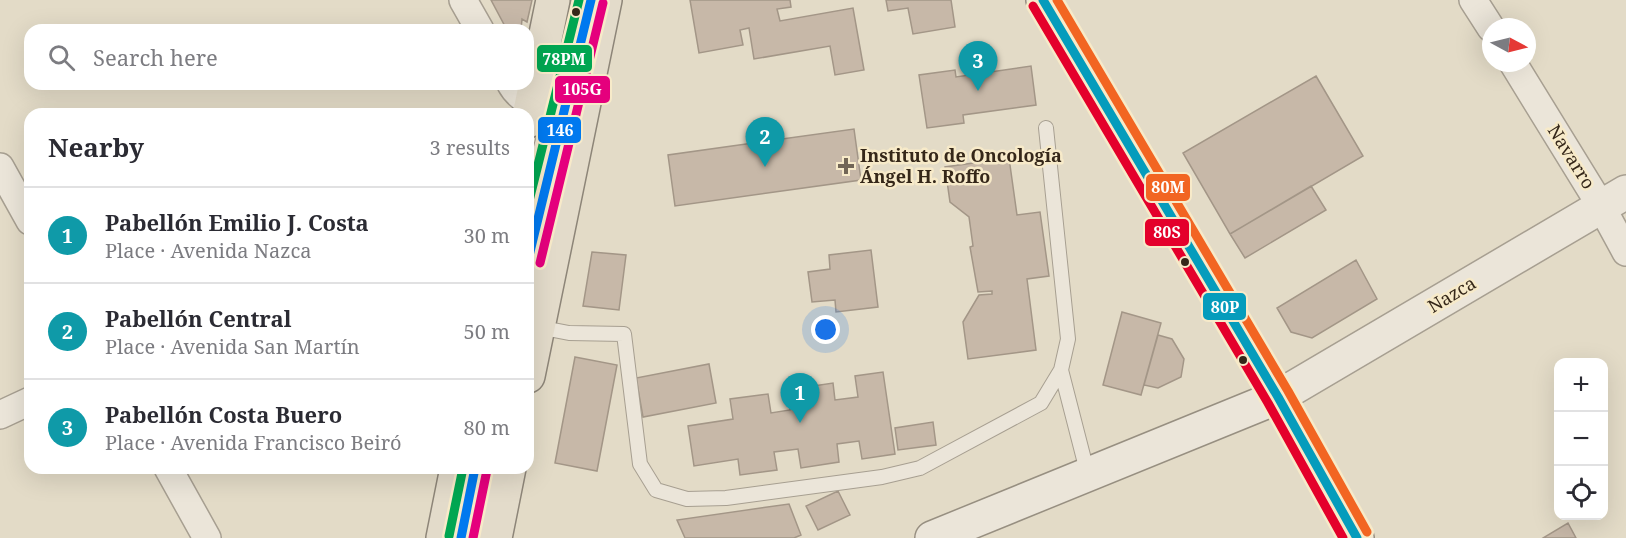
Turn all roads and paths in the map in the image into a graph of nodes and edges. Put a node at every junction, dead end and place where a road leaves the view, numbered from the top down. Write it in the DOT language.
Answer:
graph roads {
  1 [pos="464,0"];
  2 [pos="553,0"];
  3 [pos="579,0"];
  4 [pos="591,0"];
  5 [pos="604,0"];
  6 [pos="1043,0"];
  7 [pos="1473,0"];
  8 [pos="1485,18"];
  9 [pos="477,24"];
  10 [pos="1520,72"];
  11 [pos="544,109"];
  12 [pos="1046,128"];
  13 [pos="0,167"];
  14 [pos="534,167"];
  15 [pos="1614,199"];
  16 [pos="24,210"];
  17 [pos="534,230"];
  18 [pos="1626,252"];
  19 [pos="538,327"];
  20 [pos="534,347"];
  21 [pos="1061,370"];
  22 [pos="1278,397"];
  23 [pos="24,404"];
  24 [pos="0,415"];
  25 [pos="171,474"];
  26 [pos="457,474"];
  27 [pos="474,474"];
  28 [pos="490,474"];
  29 [pos="508,474"];
  30 [pos="1088,475"];
  31 [pos="207,538"];
  32 [pos="443,538"];
  33 [pos="461,538"];
  34 [pos="479,538"];
  35 [pos="495,538"];
  36 [pos="932,538"];
  37 [pos="1357,538"];
  1 -- 9 [label="street"];
  2 -- 11 [label="main road"];
  3 -- 11 [label="lane"];
  4 -- 11 [label="lane"];
  5 -- 11 [label="main road"];
  6 -- 22 [label="main road"];
  7 -- 8 [label="street"];
  10 -- 15 [label="street, Navarro"];
  11 -- 14 [label="lane"];
  11 -- 17 [label="lane"];
  11 -- 19 [label="main road"];
  12 -- 21 [label="lane"];
  13 -- 16 [label="street"];
  15 -- 18 [label="street, Navarro"];
  15 -- 22 [label="main road, Nazca"];
  19 -- 20 [label="main road"];
  19 -- 21 [label="lane"];
  21 -- 30 [label="lane"];
  22 -- 30 [label="main road, Nazca"];
  22 -- 37 [label="main road"];
  23 -- 24 [label="street"];
  25 -- 31 [label="street"];
  26 -- 32 [label="main road"];
  27 -- 33 [label="lane"];
  28 -- 34 [label="lane"];
  29 -- 35 [label="main road"];
  30 -- 36 [label="main road, Nazca"];
}
